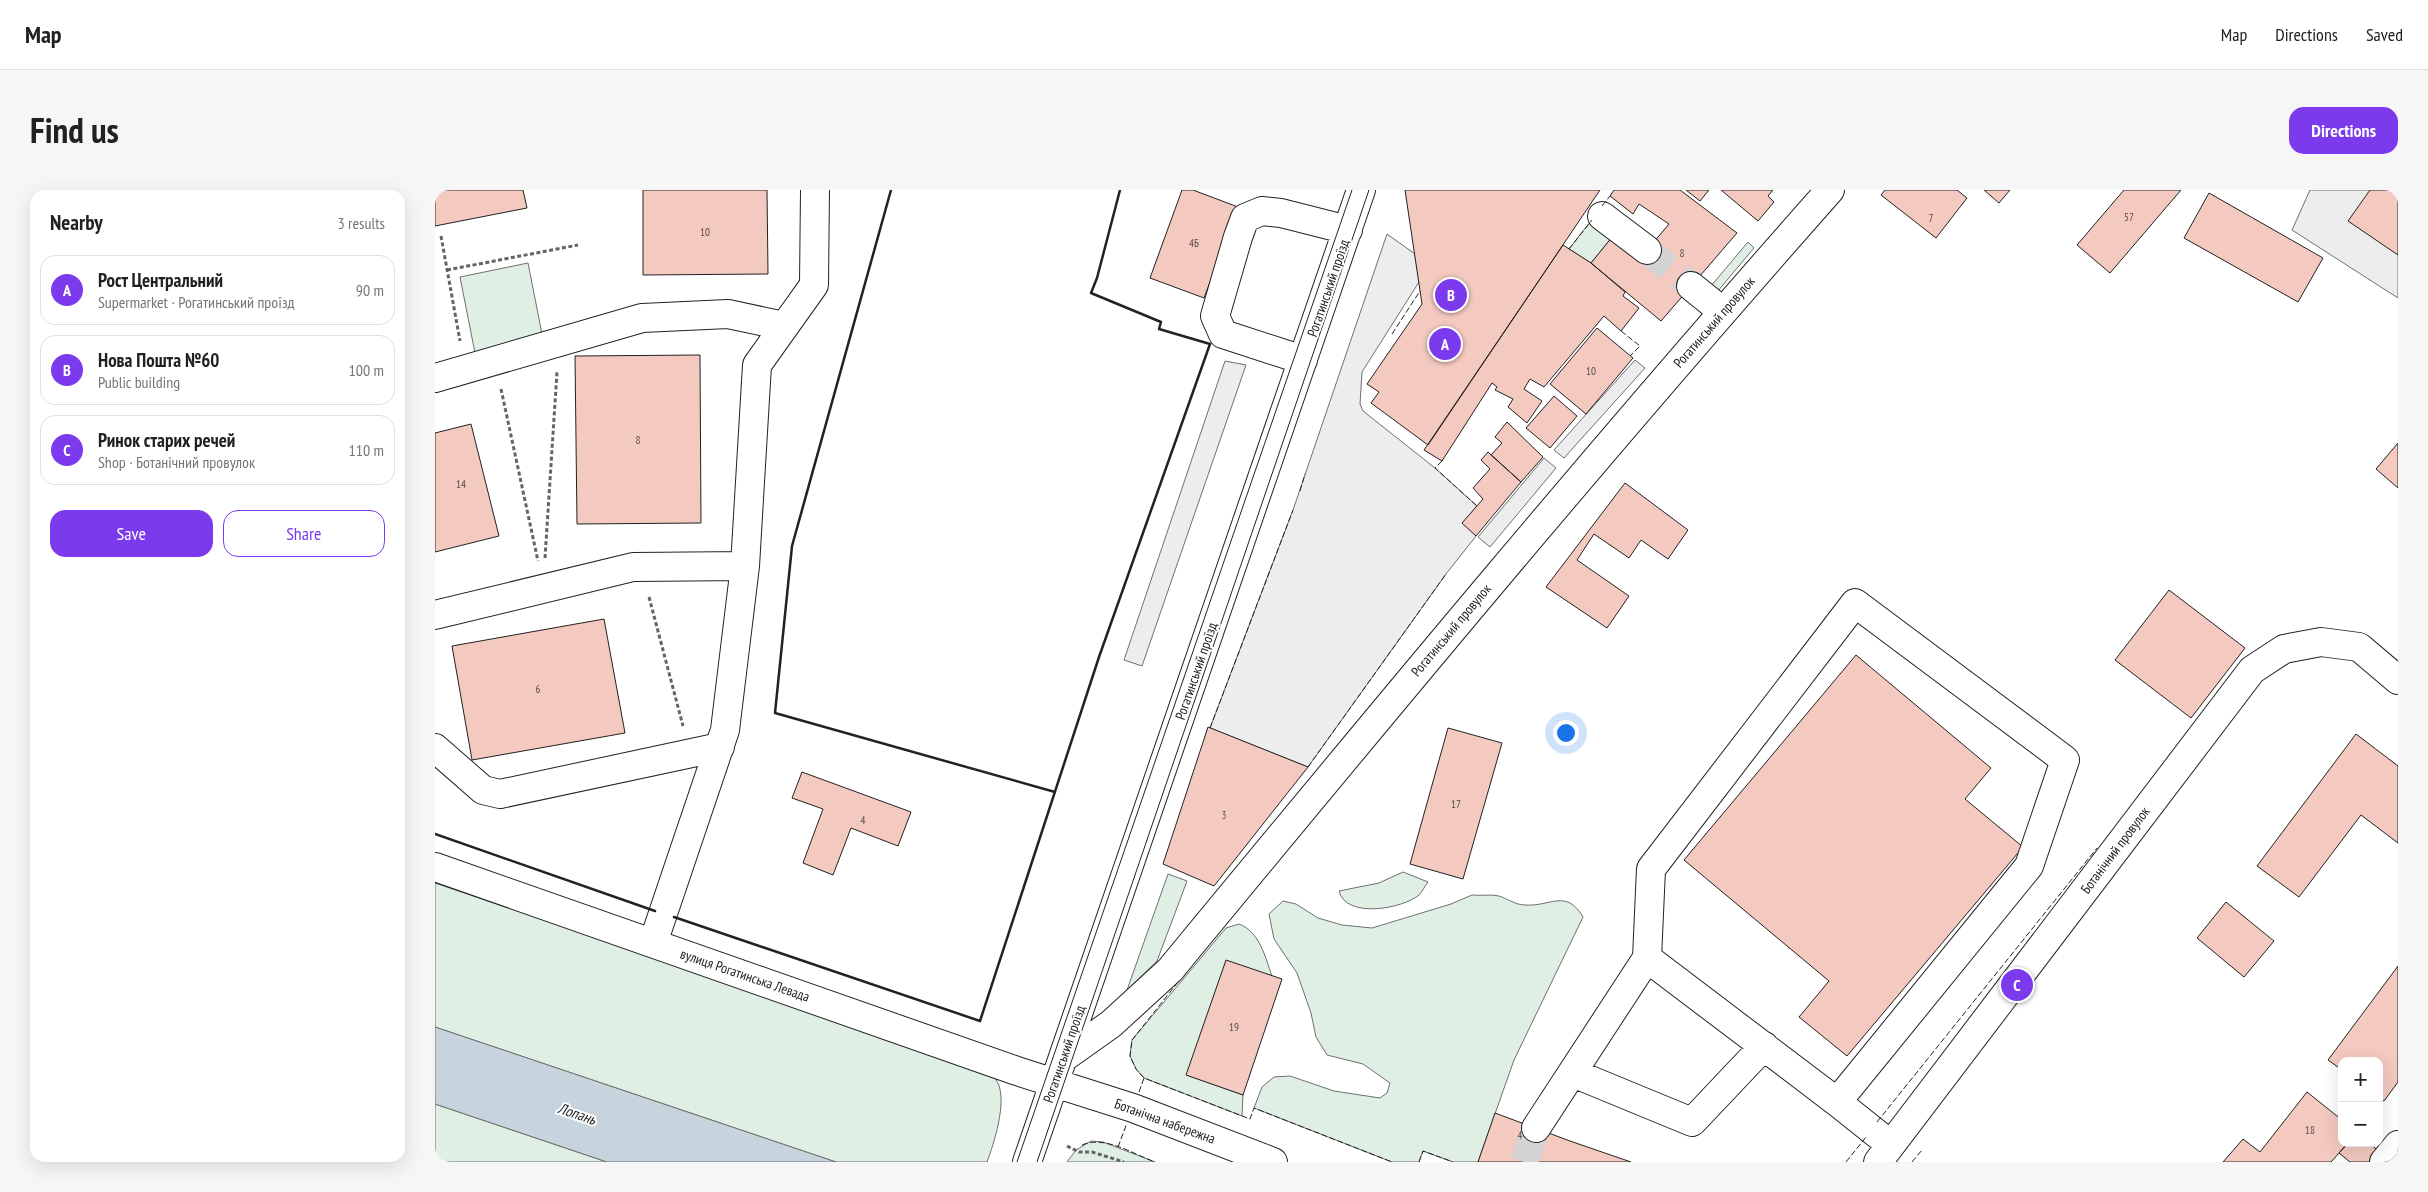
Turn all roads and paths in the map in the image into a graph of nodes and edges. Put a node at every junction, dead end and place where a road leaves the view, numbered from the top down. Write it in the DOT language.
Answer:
graph roads {
  1 [pos="815,190"];
  2 [pos="1361,190"];
  3 [pos="1830,190"];
  4 [pos="1602,216"];
  5 [pos="1348,230"];
  6 [pos="441,236"];
  7 [pos="578,245"];
  8 [pos="1647,250"];
  9 [pos="447,270"];
  10 [pos="1691,286"];
  11 [pos="1722,311"];
  12 [pos="784,326"];
  13 [pos="559,342"];
  14 [pos="495,360"];
  15 [pos="1303,360"];
  16 [pos="465,369"];
  17 [pos="435,378"];
  18 [pos="745,566"];
  19 [pos="641,567"];
  20 [pos="543,589"];
  21 [pos="435,615"];
  22 [pos="2398,680"];
  23 [pos="720,746"];
  24 [pos="435,748"];
  25 [pos="690,753"];
  26 [pos="435,867"];
  27 [pos="653,943"];
  28 [pos="1647,958"];
  29 [pos="1764,1046"];
  30 [pos="1059,1070"];
  31 [pos="1573,1073"];
  32 [pos="1837,1102"];
  33 [pos="1536,1128"];
  34 [pos="2398,1145"];
  35 [pos="1067,1146"];
  36 [pos="1885,1154"];
  37 [pos="1029,1157"];
  38 [pos="1124,1162"];
  39 [pos="1273,1162"];
  40 [pos="2384,1162"];
  1 -- 12 [label="street"];
  2 -- 5 [label="street, Рогатинський проїзд"];
  3 -- 11 [label="street, Рогатинський провулок"];
  4 -- 8 [label="street"];
  5 -- 15 [label="street, Рогатинський проїзд"];
  5 -- 15 [label="street"];
  6 -- 9 [label="path"];
  7 -- 9 [label="path"];
  9 -- 16 [label="path"];
  10 -- 11 [label="street"];
  11 -- 30 [label="street, Рогатинський провулок"];
  12 -- 13 [label="street"];
  12 -- 18 [label="street"];
  13 -- 14 [label="street"];
  13 -- 20 [label="path"];
  14 -- 16 [label="street"];
  14 -- 20 [label="path"];
  15 -- 30 [label="street, Рогатинський проїзд"];
  16 -- 17 [label="street"];
  18 -- 19 [label="street"];
  18 -- 23 [label="street"];
  19 -- 20 [label="street"];
  19 -- 25 [label="path"];
  20 -- 21 [label="street"];
  22 -- 36 [label="street, Ботанічний провулок"];
  23 -- 25 [label="street"];
  23 -- 27 [label="street"];
  24 -- 25 [label="street"];
  26 -- 27 [label="street, вулиця Рогатинська Левада"];
  27 -- 30 [label="street, вулиця Рогатинська Левада"];
  28 -- 29 [label="street"];
  28 -- 31 [label="street"];
  28 -- 32 [label="street"];
  29 -- 31 [label="street"];
  29 -- 32 [label="street"];
  30 -- 37 [label="street, Рогатинський проїзд"];
  30 -- 39 [label="street, Ботанічна набережна"];
  31 -- 33 [label="street"];
  32 -- 36 [label="street"];
  34 -- 40 [label="street"];
  35 -- 38 [label="path"];
}
